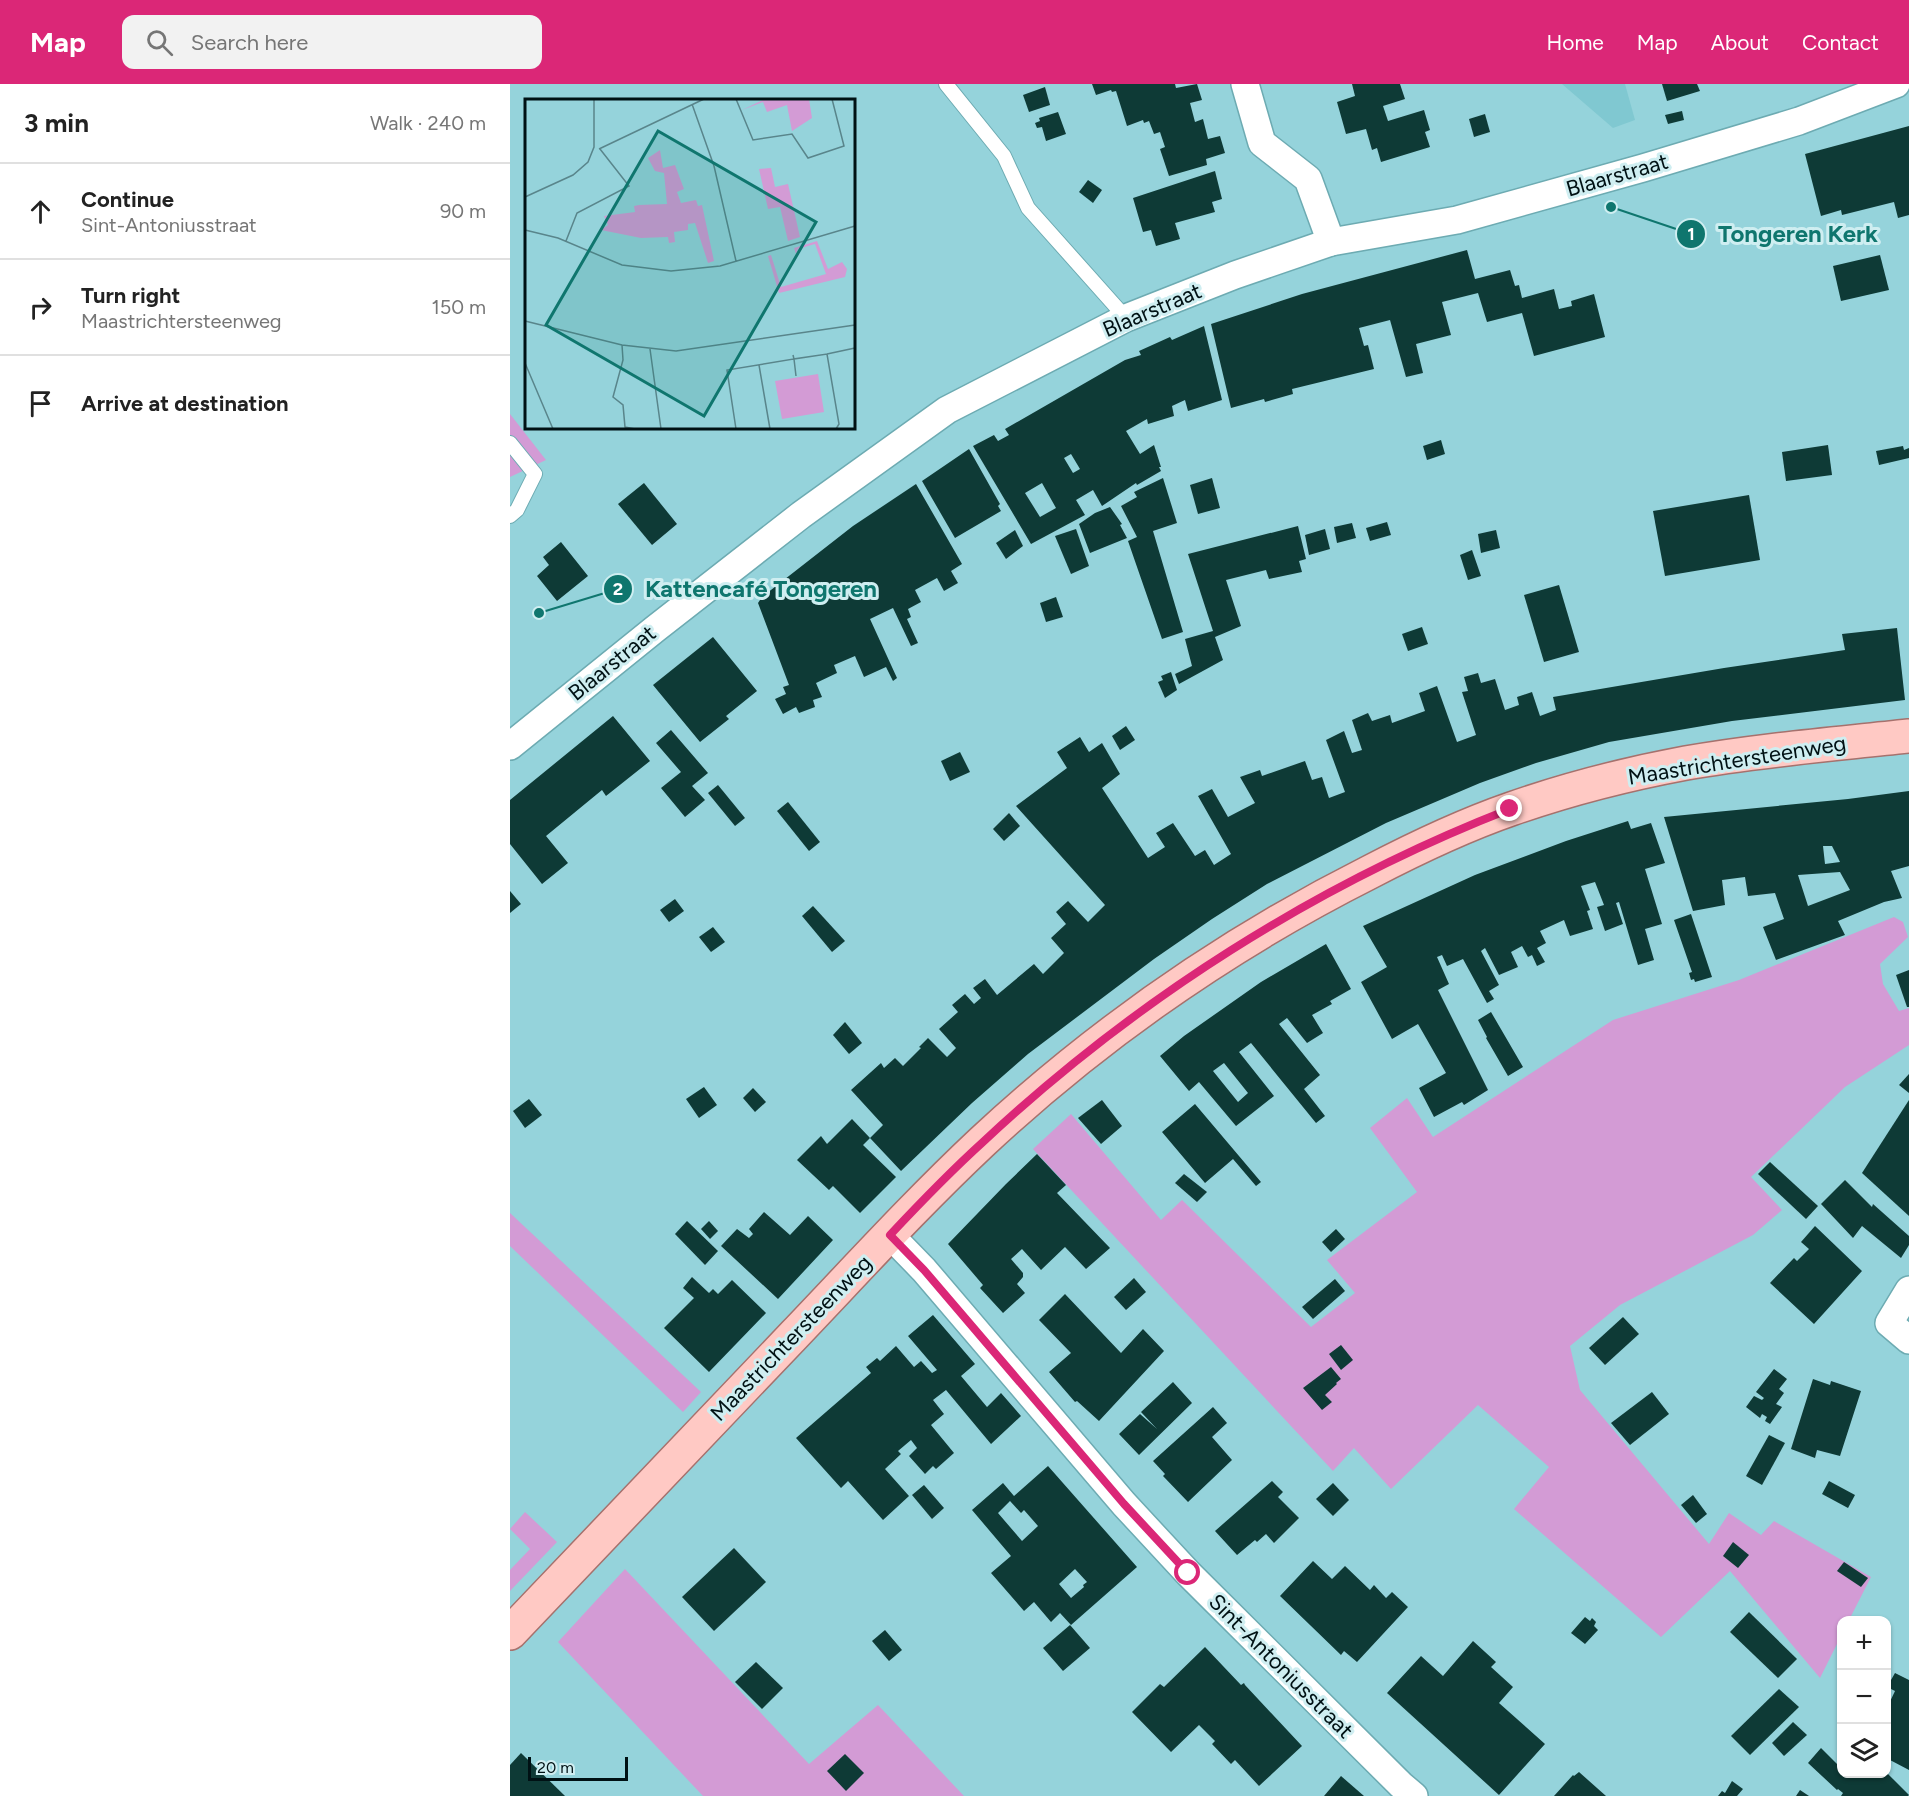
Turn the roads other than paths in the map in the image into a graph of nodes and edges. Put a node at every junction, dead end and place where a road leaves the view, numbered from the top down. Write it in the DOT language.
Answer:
graph roads {
  1 [pos="946,84"];
  2 [pos="1245,84"];
  3 [pos="1896,84"];
  4 [pos="1331,242"];
  5 [pos="1126,318"];
  6 [pos="510,443"];
  7 [pos="510,516"];
  8 [pos="1909,736"];
  9 [pos="510,746"];
  10 [pos="890,1235"];
  11 [pos="1909,1290"];
  12 [pos="1909,1340"];
  13 [pos="510,1634"];
  14 [pos="1414,1796"];
  1 -- 5 [label="lane"];
  2 -- 4 [label="street"];
  3 -- 4 [label="street, Blaarstraat"];
  4 -- 5 [label="street, Blaarstraat"];
  5 -- 9 [label="street, Blaarstraat"];
  6 -- 7 [label="lane"];
  8 -- 10 [label="main road, Maastrichtersteenweg"];
  10 -- 13 [label="main road, Maastrichtersteenweg"];
  10 -- 14 [label="street, Sint-Antoniusstraat"];
  11 -- 12 [label="street"];
}
